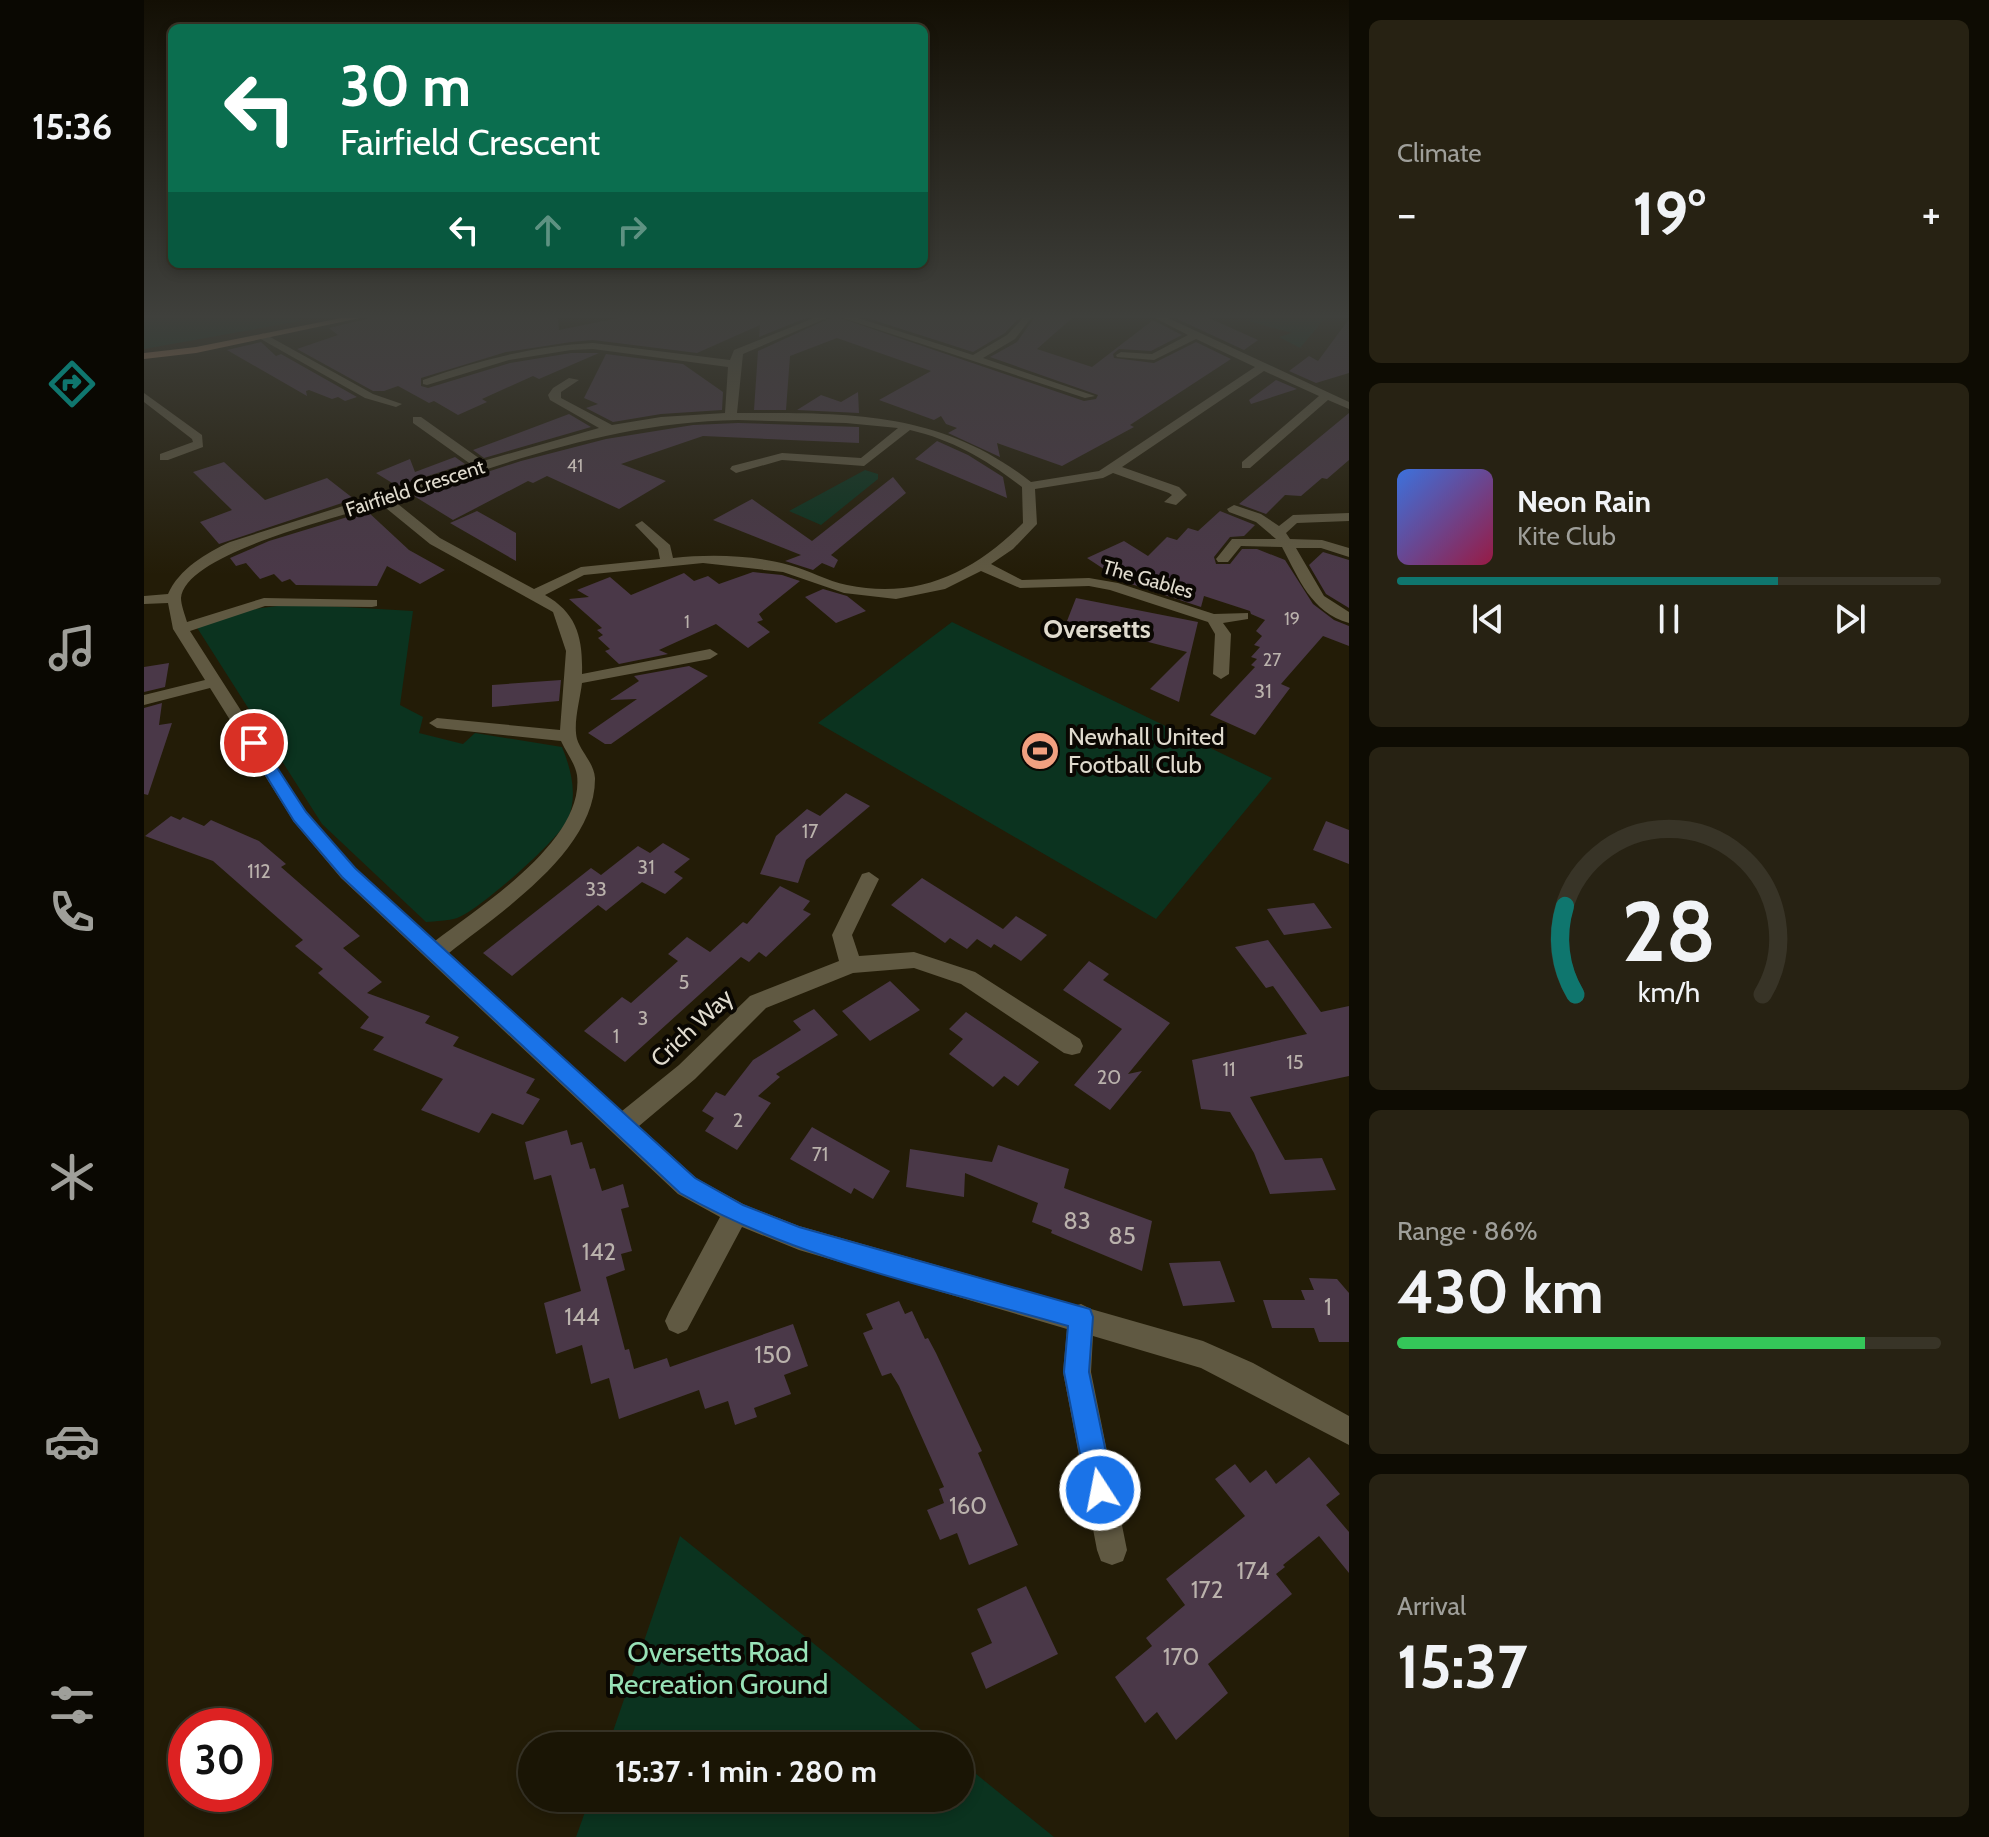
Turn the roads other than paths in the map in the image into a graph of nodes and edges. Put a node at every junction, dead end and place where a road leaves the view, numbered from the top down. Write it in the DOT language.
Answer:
graph roads {
  1 [pos="154,404"];
  2 [pos="563,404"];
  3 [pos="732,404"];
  4 [pos="1207,404"];
  5 [pos="1317,404"];
  6 [pos="731,414"];
  7 [pos="417,420"];
  8 [pos="908,426"];
  9 [pos="610,429"];
  10 [pos="164,457"];
  11 [pos="1246,465"];
  12 [pos="481,466"];
  13 [pos="1112,468"];
  14 [pos="736,469"];
  15 [pos="1028,486"];
  16 [pos="384,499"];
  17 [pos="1171,502"];
  18 [pos="1234,509"];
  19 [pos="1349,517"];
  20 [pos="642,525"];
  21 [pos="1282,538"];
  22 [pos="1349,553"];
  23 [pos="1223,559"];
  24 [pos="667,562"];
  25 [pos="981,565"];
  26 [pos="536,594"];
  27 [pos="174,598"];
  28 [pos="144,600"];
  29 [pos="372,603"];
  30 [pos="1243,616"];
  31 [pos="1349,618"];
  32 [pos="1213,619"];
  33 [pos="181,629"];
  34 [pos="710,654"];
  35 [pos="1221,674"];
  36 [pos="574,680"];
  37 [pos="216,682"];
  38 [pos="144,700"];
  39 [pos="437,723"];
  40 [pos="566,736"];
  41 [pos="869,879"];
  42 [pos="435,953"];
  43 [pos="851,965"];
  44 [pos="1072,1046"];
  45 [pos="622,1126"];
  46 [pos="736,1213"];
  47 [pos="1081,1317"];
  48 [pos="678,1321"];
  49 [pos="1349,1431"];
  50 [pos="1112,1550"];
  1 -- 10 [label="street"];
  2 -- 9 [label="street"];
  3 -- 6 [label="street"];
  4 -- 13 [label="street"];
  5 -- 11 [label="street"];
  6 -- 8 [label="street, Fairfield Crescent"];
  6 -- 9 [label="street, Fairfield Crescent"];
  7 -- 12 [label="street"];
  8 -- 14 [label="street"];
  8 -- 15 [label="street, Fairfield Crescent"];
  9 -- 12 [label="street, Fairfield Crescent"];
  12 -- 16 [label="street, Fairfield Crescent"];
  13 -- 15 [label="street"];
  13 -- 17 [label="street"];
  15 -- 25 [label="street"];
  16 -- 26 [label="street"];
  16 -- 27 [label="street, Fairfield Crescent"];
  18 -- 21 [label="street"];
  19 -- 21 [label="street"];
  20 -- 24 [label="street"];
  21 -- 22 [label="street"];
  21 -- 23 [label="street"];
  21 -- 31 [label="street"];
  24 -- 25 [label="street"];
  24 -- 26 [label="street"];
  25 -- 32 [label="street, The Gables"];
  26 -- 36 [label="street"];
  27 -- 28 [label="street"];
  27 -- 33 [label="street"];
  29 -- 33 [label="street"];
  30 -- 32 [label="street, The Gables"];
  32 -- 35 [label="street, The Gables"];
  33 -- 37 [label="street"];
  34 -- 36 [label="street"];
  36 -- 40 [label="street"];
  37 -- 38 [label="street"];
  37 -- 42 [label="street"];
  39 -- 40 [label="street"];
  40 -- 42 [label="street"];
  41 -- 43 [label="street"];
  42 -- 45 [label="street"];
  43 -- 44 [label="street, Crich Way"];
  43 -- 45 [label="street, Crich Way"];
  45 -- 46 [label="street"];
  46 -- 47 [label="street"];
  46 -- 48 [label="street"];
  47 -- 49 [label="street"];
  47 -- 50 [label="street"];
}
